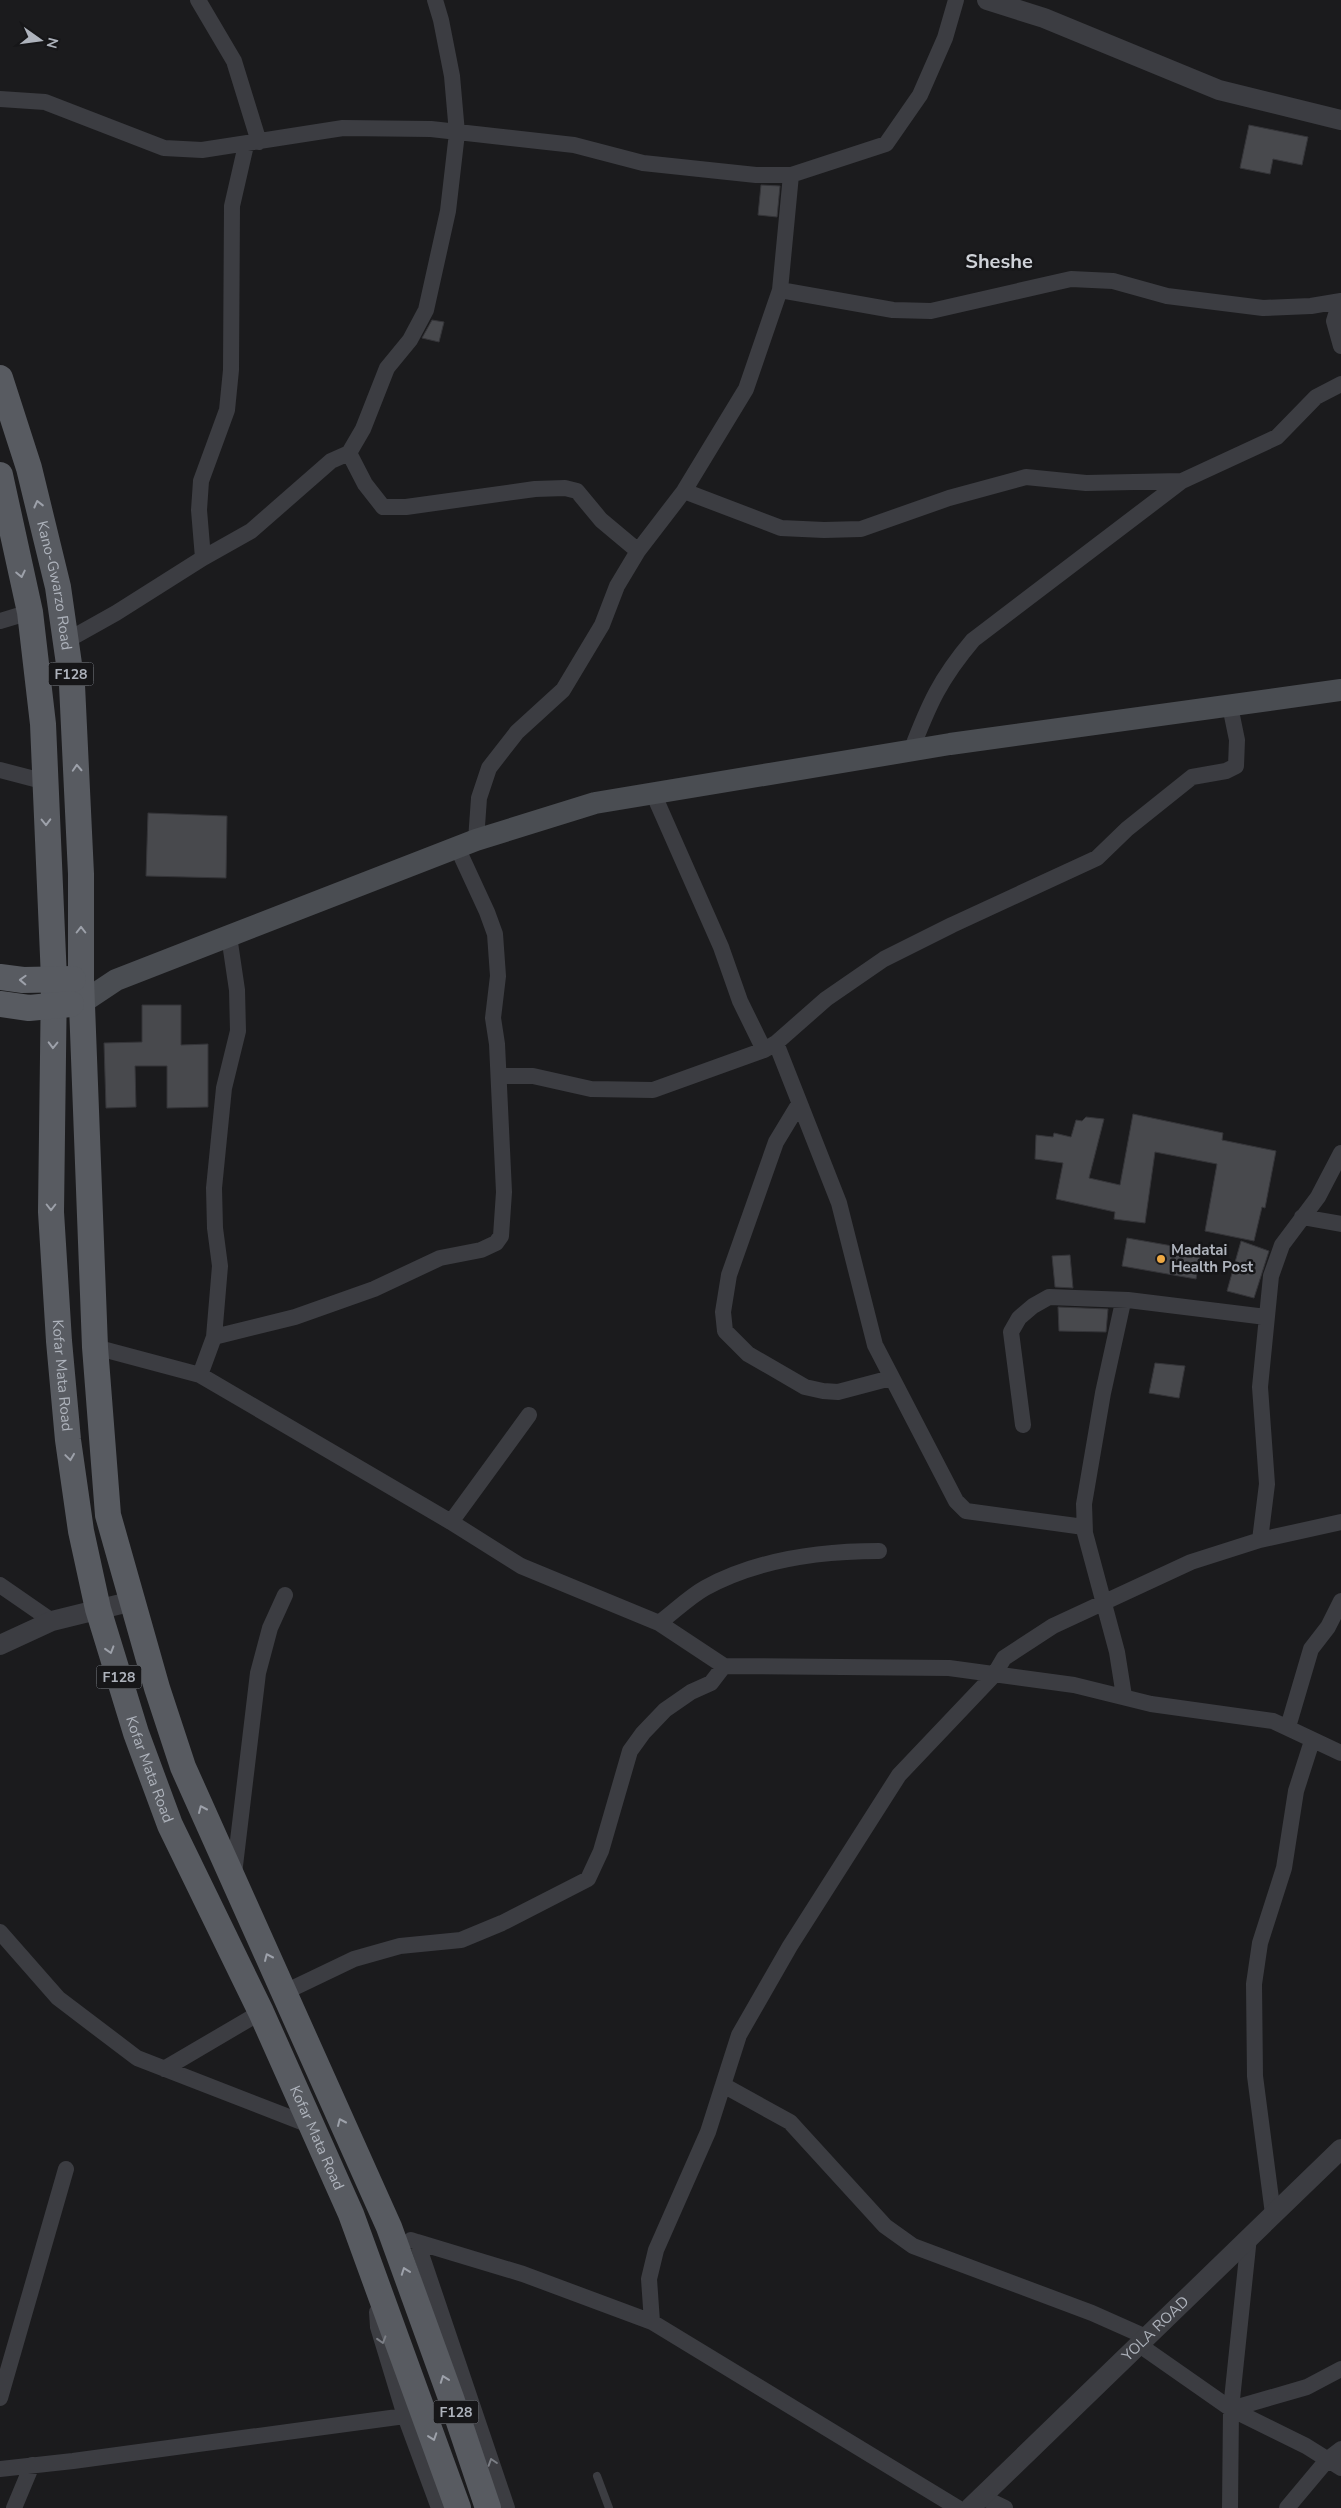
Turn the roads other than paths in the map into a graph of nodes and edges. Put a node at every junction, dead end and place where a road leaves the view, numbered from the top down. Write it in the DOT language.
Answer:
graph roads {
  1 [pos="198,0"];
  2 [pos="435,0"];
  3 [pos="956,0"];
  4 [pos="987,0"];
  5 [pos="0,99"];
  6 [pos="1341,120"];
  7 [pos="457,133"];
  8 [pos="253,144"];
  9 [pos="791,174"];
  10 [pos="780,290"];
  11 [pos="1340,302"];
  12 [pos="1341,346"];
  13 [pos="0,378"];
  14 [pos="1341,384"];
  15 [pos="349,453"];
  16 [pos="0,474"];
  17 [pos="1182,481"];
  18 [pos="684,491"];
  19 [pos="638,551"];
  20 [pos="203,558"];
  21 [pos="30,612"];
  22 [pos="0,621"];
  23 [pos="66,641"];
  24 [pos="1341,690"];
  25 [pos="1230,706"];
  26 [pos="910,750"];
  27 [pos="0,770"];
  28 [pos="46,782"];
  29 [pos="653,793"];
  30 [pos="466,844"];
  31 [pos="229,936"];
  32 [pos="0,978"];
  33 [pos="54,979"];
  34 [pos="82,991"];
  35 [pos="0,1004"];
  36 [pos="53,1008"];
  37 [pos="770,1047"];
  38 [pos="499,1076"];
  39 [pos="799,1104"];
  40 [pos="1341,1152"];
  41 [pos="1302,1217"];
  42 [pos="1341,1224"];
  43 [pos="1124,1302"];
  44 [pos="1266,1318"];
  45 [pos="214,1337"];
  46 [pos="95,1347"];
  47 [pos="200,1375"];
  48 [pos="891,1378"];
  49 [pos="530,1415"];
  50 [pos="1023,1425"];
  51 [pos="451,1522"];
  52 [pos="1341,1522"];
  53 [pos="1084,1527"];
  54 [pos="1260,1540"];
  55 [pos="879,1551"];
  56 [pos="0,1584"];
  57 [pos="285,1594"];
  58 [pos="133,1601"];
  59 [pos="1104,1601"];
  60 [pos="1341,1602"];
  61 [pos="98,1609"];
  62 [pos="52,1621"];
  63 [pos="659,1623"];
  64 [pos="0,1645"];
  65 [pos="724,1666"];
  66 [pos="994,1675"];
  67 [pos="1124,1696"];
  68 [pos="1288,1727"];
  69 [pos="1312,1741"];
  70 [pos="1341,1753"];
  71 [pos="233,1878"];
  72 [pos="0,1933"];
  73 [pos="284,1993"];
  74 [pos="262,2012"];
  75 [pos="164,2068"];
  76 [pos="723,2085"];
  77 [pos="312,2126"];
  78 [pos="1341,2149"];
  79 [pos="66,2169"];
  80 [pos="1273,2214"];
  81 [pos="392,2234"];
  82 [pos="1248,2237"];
  83 [pos="417,2242"];
  84 [pos="373,2275"];
  85 [pos="652,2322"];
  86 [pos="1142,2340"];
  87 [pos="1341,2369"];
  88 [pos="0,2398"];
  89 [pos="1231,2408"];
  90 [pos="405,2416"];
  91 [pos="1337,2459"];
  92 [pos="32,2465"];
  93 [pos="0,2468"];
  94 [pos="597,2476"];
  95 [pos="976,2502"];
  96 [pos="14,2508"];
  97 [pos="439,2508"];
  98 [pos="458,2508"];
  99 [pos="488,2508"];
  100 [pos="507,2508"];
  101 [pos="609,2508"];
  102 [pos="958,2508"];
  103 [pos="1005,2508"];
  104 [pos="1230,2508"];
  105 [pos="1287,2508"];
  1 -- 8 [label="street"];
  2 -- 7 [label="street"];
  3 -- 9 [label="street"];
  4 -- 6 [label="street"];
  5 -- 8 [label="street"];
  7 -- 8 [label="street"];
  7 -- 9 [label="street"];
  7 -- 15 [label="street"];
  8 -- 20 [label="street"];
  9 -- 10 [label="street"];
  10 -- 11 [label="street"];
  10 -- 18 [label="street"];
  11 -- 12 [label="street"];
  23 -- 13 [label="main road, Kano-Gwarzo Road / F128, one-way"];
  14 -- 17 [label="street"];
  15 -- 19 [label="street"];
  15 -- 20 [label="street"];
  16 -- 21 [label="main road, Kano-Gwarzo Road / F128, one-way"];
  17 -- 18 [label="street"];
  17 -- 26 [label="street"];
  18 -- 19 [label="street"];
  19 -- 30 [label="street"];
  20 -- 23 [label="street"];
  21 -- 22 [label="street"];
  21 -- 28 [label="main road, Kano-Gwarzo Road / F128"];
  34 -- 23 [label="main road, Kano-Gwarzo Road / F128, one-way"];
  24 -- 25 [label="main road"];
  25 -- 26 [label="main road"];
  25 -- 37 [label="street"];
  26 -- 29 [label="main road"];
  27 -- 28 [label="street"];
  28 -- 33 [label="main road, Kano-Gwarzo Road / F128, one-way"];
  29 -- 30 [label="main road"];
  29 -- 37 [label="street"];
  30 -- 31 [label="main road"];
  30 -- 38 [label="street"];
  31 -- 34 [label="main road"];
  31 -- 45 [label="street"];
  33 -- 32 [label="main road, one-way"];
  33 -- 34 [label="main road"];
  33 -- 36 [label="main road, Kofar Mata Road / F128"];
  34 -- 36 [label="main road"];
  34 -- 46 [label="main road, Kofar Mata Road / F128"];
  35 -- 36 [label="main road"];
  36 -- 61 [label="main road, Kofar Mata Road / F128, one-way"];
  37 -- 38 [label="street"];
  37 -- 39 [label="street"];
  38 -- 45 [label="street"];
  39 -- 48 [label="street"];
  39 -- 48 [label="street"];
  40 -- 41 [label="street"];
  41 -- 42 [label="street"];
  41 -- 44 [label="street"];
  43 -- 44 [label="street"];
  43 -- 50 [label="street"];
  43 -- 53 [label="street"];
  44 -- 54 [label="street"];
  45 -- 47 [label="street"];
  46 -- 47 [label="street"];
  46 -- 58 [label="main road, Kofar Mata Road / F128"];
  47 -- 51 [label="street"];
  48 -- 53 [label="street"];
  49 -- 51 [label="street"];
  51 -- 63 [label="street"];
  52 -- 54 [label="street"];
  53 -- 59 [label="street"];
  54 -- 59 [label="street"];
  55 -- 63 [label="street"];
  56 -- 62 [label="street"];
  57 -- 71 [label="street"];
  58 -- 61 [label="street"];
  71 -- 58 [label="main road, Kofar Mata Road / F128, one-way"];
  59 -- 66 [label="street"];
  59 -- 67 [label="street"];
  60 -- 68 [label="street"];
  61 -- 62 [label="street"];
  61 -- 74 [label="main road, Kofar Mata Road / F128, one-way"];
  62 -- 64 [label="street"];
  63 -- 65 [label="street"];
  65 -- 66 [label="street"];
  65 -- 73 [label="street"];
  66 -- 67 [label="street"];
  66 -- 76 [label="street"];
  67 -- 68 [label="street"];
  68 -- 69 [label="street"];
  69 -- 70 [label="street"];
  69 -- 80 [label="street"];
  73 -- 71 [label="main road, Kofar Mata Road / F128, one-way"];
  72 -- 75 [label="street"];
  81 -- 73 [label="main road, Kofar Mata Road / F128, one-way"];
  74 -- 75 [label="street"];
  74 -- 77 [label="main road, Kofar Mata Road / F128"];
  75 -- 77 [label="street"];
  76 -- 85 [label="street"];
  76 -- 86 [label="street"];
  77 -- 84 [label="main road, Kofar Mata Road / F128"];
  78 -- 80 [label="street, YOLA ROAD"];
  79 -- 88 [label="street"];
  80 -- 82 [label="street, YOLA ROAD"];
  81 -- 83 [label="street"];
  99 -- 81 [label="main road, Kofar Mata Road / F128, one-way"];
  82 -- 86 [label="street, YOLA ROAD"];
  82 -- 89 [label="street"];
  83 -- 85 [label="street"];
  100 -- 83 [label="street, one-way"];
  84 -- 90 [label="street, one-way"];
  84 -- 98 [label="main road, Kofar Mata Road / F128, one-way"];
  85 -- 102 [label="street"];
  86 -- 89 [label="street"];
  86 -- 95 [label="street, YOLA ROAD"];
  87 -- 89 [label="street"];
  89 -- 91 [label="street"];
  89 -- 104 [label="street"];
  90 -- 92 [label="street"];
  90 -- 97 [label="street"];
  91 -- 105 [label="street"];
  92 -- 93 [label="street"];
  92 -- 96 [label="street"];
  94 -- 101 [label="lane"];
  95 -- 103 [label="street"];
}
